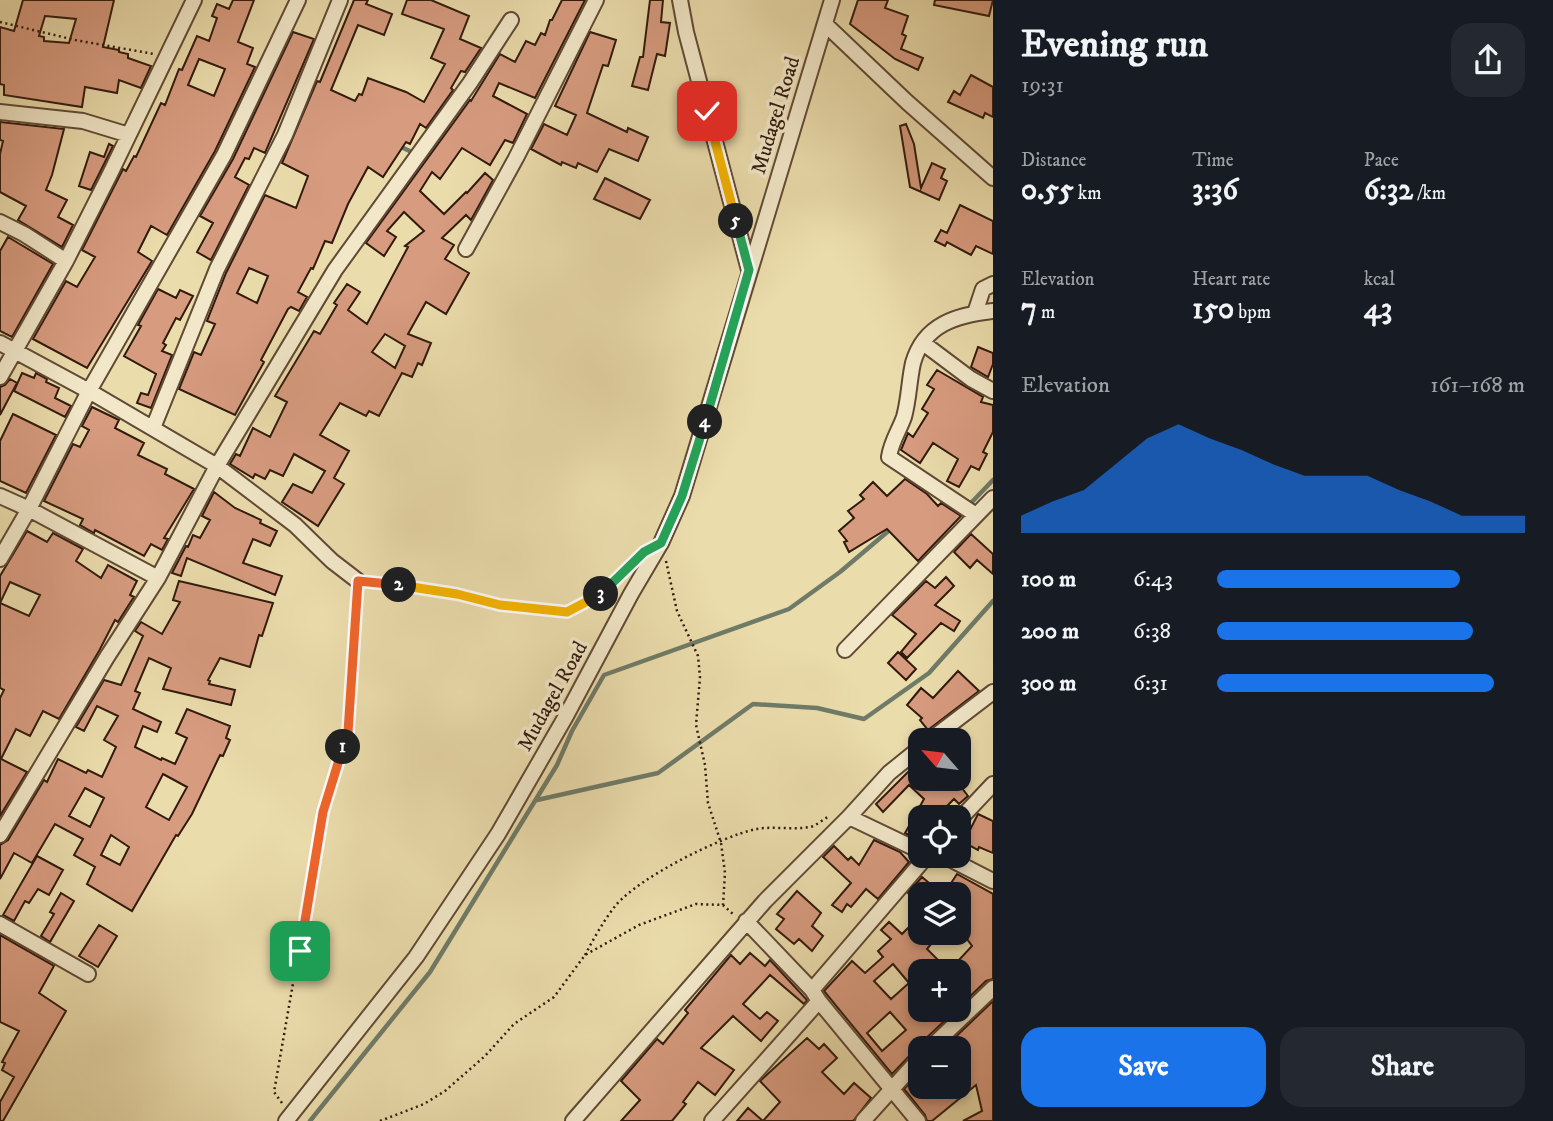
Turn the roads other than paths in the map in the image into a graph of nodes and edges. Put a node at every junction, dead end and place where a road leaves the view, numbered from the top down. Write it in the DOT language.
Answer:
graph roads {
  1 [pos="194,0"];
  2 [pos="298,0"];
  3 [pos="340,0"];
  4 [pos="596,0"];
  5 [pos="680,0"];
  6 [pos="832,0"];
  7 [pos="511,20"];
  8 [pos="825,24"];
  9 [pos="0,112"];
  10 [pos="129,135"];
  11 [pos="993,178"];
  12 [pos="0,222"];
  13 [pos="466,249"];
  14 [pos="66,261"];
  15 [pos="749,270"];
  16 [pos="993,284"];
  17 [pos="993,311"];
  18 [pos="975,313"];
  19 [pos="923,343"];
  20 [pos="7,347"];
  21 [pos="0,377"];
  22 [pos="89,391"];
  23 [pos="993,391"];
  24 [pos="153,428"];
  25 [pos="217,466"];
  26 [pos="0,496"];
  27 [pos="993,498"];
  28 [pos="29,509"];
  29 [pos="975,515"];
  30 [pos="0,559"];
  31 [pos="158,578"];
  32 [pos="358,581"];
  33 [pos="845,650"];
  34 [pos="993,691"];
  35 [pos="945,728"];
  36 [pos="908,758"];
  37 [pos="993,784"];
  38 [pos="971,807"];
  39 [pos="849,817"];
  40 [pos="0,835"];
  41 [pos="908,845"];
  42 [pos="917,868"];
  43 [pos="968,868"];
  44 [pos="993,881"];
  45 [pos="746,921"];
  46 [pos="0,924"];
  47 [pos="88,974"];
  48 [pos="993,988"];
  49 [pos="816,995"];
  50 [pos="943,1036"];
  51 [pos="908,1072"];
  52 [pos="893,1090"];
  53 [pos="289,1118"];
  54 [pos="573,1121"];
  55 [pos="712,1121"];
  56 [pos="863,1121"];
  57 [pos="918,1121"];
  1 -- 10 [label="street"];
  2 -- 22 [label="street"];
  3 -- 24 [label="street"];
  4 -- 13 [label="street"];
  5 -- 15 [label="street"];
  6 -- 8 [label="street, Mudagel Road"];
  7 -- 25 [label="street"];
  8 -- 11 [label="street"];
  8 -- 15 [label="street, Mudagel Road"];
  9 -- 10 [label="street"];
  10 -- 14 [label="street"];
  12 -- 14 [label="street"];
  14 -- 20 [label="street"];
  15 -- 53 [label="street, Mudagel Road"];
  16 -- 18 [label="street"];
  17 -- 18 [label="street"];
  18 -- 19 [label="street"];
  19 -- 23 [label="street"];
  19 -- 29 [label="street"];
  20 -- 21 [label="street"];
  20 -- 22 [label="street"];
  22 -- 24 [label="street"];
  22 -- 28 [label="street"];
  24 -- 25 [label="street"];
  25 -- 31 [label="street"];
  25 -- 32 [label="street"];
  26 -- 28 [label="street"];
  27 -- 29 [label="street"];
  28 -- 30 [label="street"];
  28 -- 31 [label="street"];
  29 -- 33 [label="street"];
  31 -- 40 [label="street"];
  34 -- 35 [label="street"];
  36 -- 39 [label="street"];
  37 -- 38 [label="street"];
  39 -- 41 [label="street"];
  39 -- 45 [label="street"];
  42 -- 49 [label="street"];
  43 -- 44 [label="street"];
  45 -- 49 [label="street"];
  45 -- 54 [label="street"];
  46 -- 47 [label="street"];
  48 -- 50 [label="street"];
  49 -- 52 [label="street"];
  49 -- 55 [label="street"];
  51 -- 52 [label="street"];
  52 -- 56 [label="street"];
  52 -- 57 [label="street"];
}
